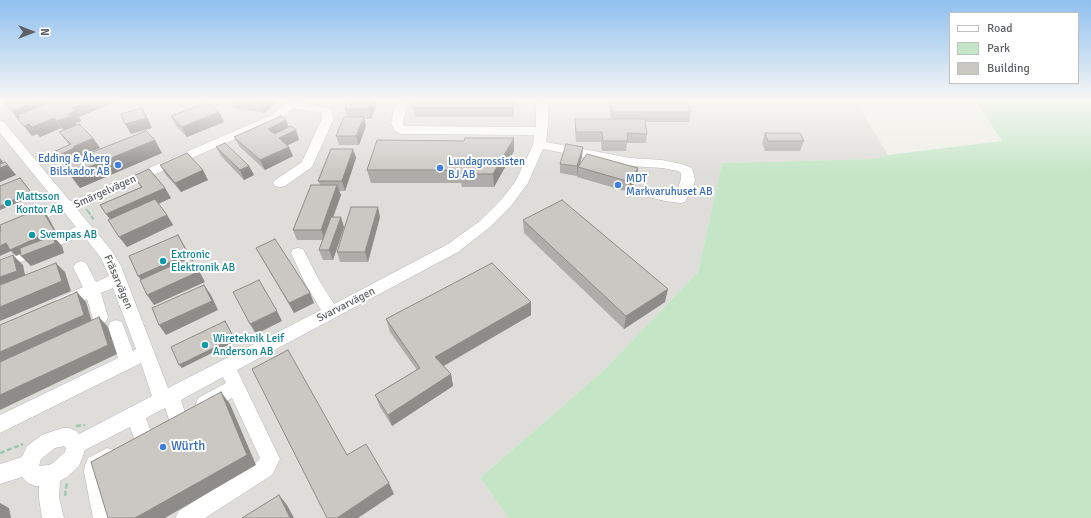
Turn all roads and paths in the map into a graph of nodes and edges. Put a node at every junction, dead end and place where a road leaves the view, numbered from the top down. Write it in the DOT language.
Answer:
graph roads {
  1 [pos="259,124"];
  2 [pos="325,124"];
  3 [pos="397,124"];
  4 [pos="541,124"];
  5 [pos="0,125"];
  6 [pos="540,138"];
  7 [pos="280,183"];
  8 [pos="642,191"];
  9 [pos="68,206"];
  10 [pos="86,228"];
  11 [pos="0,232"];
  12 [pos="298,253"];
  13 [pos="0,265"];
  14 [pos="81,267"];
  15 [pos="118,279"];
  16 [pos="92,290"];
  17 [pos="50,309"];
  18 [pos="331,312"];
  19 [pos="100,317"];
  20 [pos="116,327"];
  21 [pos="145,353"];
  22 [pos="128,361"];
  23 [pos="227,367"];
  24 [pos="236,387"];
  25 [pos="167,398"];
  26 [pos="135,414"];
  27 [pos="0,424"];
  28 [pos="149,434"];
  29 [pos="76,445"];
  30 [pos="29,465"];
  31 [pos="0,474"];
  32 [pos="50,475"];
  33 [pos="53,518"];
  34 [pos="104,518"];
  35 [pos="186,518"];
  1 -- 9 [label="street, Smärgelvägen"];
  2 -- 7 [label="street, Smärgelvägen"];
  3 -- 6 [label="street"];
  4 -- 6 [label="street, Svarvarvägen"];
  5 -- 9 [label="street, Fräsarvägen"];
  6 -- 8 [label="street"];
  6 -- 18 [label="street, Svarvarvägen"];
  9 -- 10 [label="street, Fräsarvägen"];
  9 -- 11 [label="street, Smärgelvägen"];
  10 -- 13 [label="street"];
  10 -- 15 [label="street, Fräsarvägen"];
  12 -- 18 [label="street"];
  14 -- 16 [label="street"];
  15 -- 16 [label="street"];
  15 -- 21 [label="street, Fräsarvägen"];
  16 -- 17 [label="street"];
  16 -- 19 [label="street"];
  18 -- 23 [label="street, Svarvarvägen"];
  20 -- 22 [label="street"];
  21 -- 22 [label="street"];
  21 -- 25 [label="street, Fräsarvägen"];
  22 -- 27 [label="street"];
  23 -- 24 [label="street"];
  23 -- 25 [label="street, Svarvarvägen"];
  24 -- 28 [label="street"];
  24 -- 35 [label="street"];
  25 -- 26 [label="street, Svarvarvägen"];
  25 -- 28 [label="street, Fräsarvägen"];
  26 -- 28 [label="street"];
  26 -- 29 [label="street, Svarvarvägen"];
  28 -- 34 [label="street"];
  29 -- 30 [label="street"];
  29 -- 32 [label="street"];
  30 -- 31 [label="street"];
  30 -- 32 [label="street"];
  32 -- 33 [label="street"];
}
